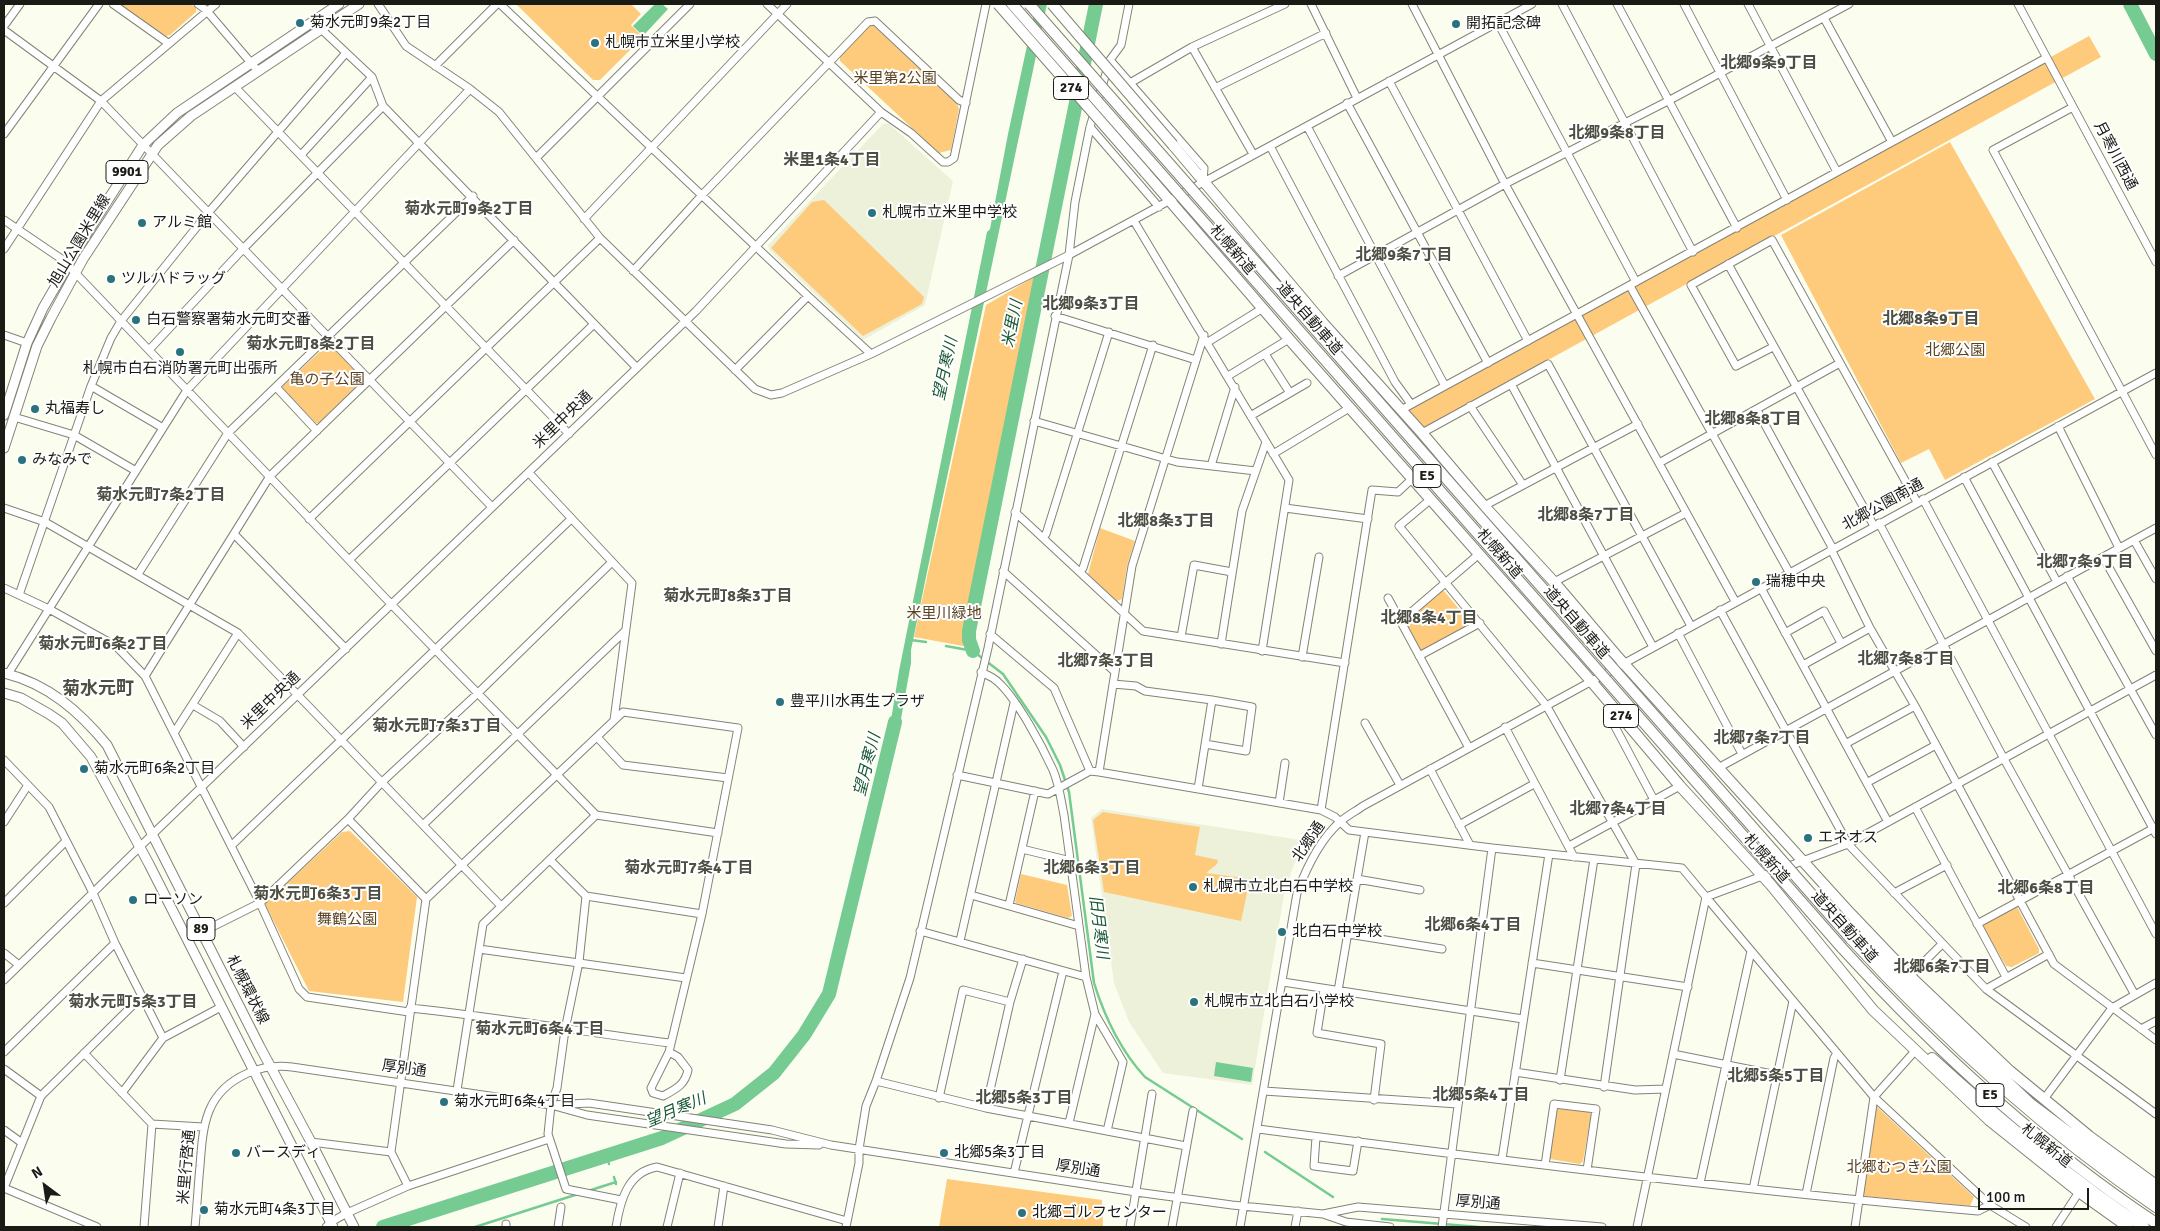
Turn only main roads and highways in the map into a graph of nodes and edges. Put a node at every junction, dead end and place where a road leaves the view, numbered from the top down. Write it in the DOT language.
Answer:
graph roads {
  1 [pos="339,4"];
  2 [pos="359,4"];
  3 [pos="998,4"];
  4 [pos="1012,4"];
  5 [pos="1029,4"];
  6 [pos="1052,4"];
  7 [pos="4,415"];
  8 [pos="4,448"];
  9 [pos="6,674"];
  10 [pos="4,693"];
  11 [pos="1850,913"];
  12 [pos="1873,1010"];
  13 [pos="2156,1185"];
  14 [pos="2156,1195"];
  15 [pos="2156,1207"];
  16 [pos="2156,1223"];
  17 [pos="330,1226"];
  18 [pos="354,1227"];
  19 [pos="2128,1227"];
  20 [pos="2144,1227"];
  1 -- 7 [label="main road, 旭山公園米里線 / 9901"];
  2 -- 8 [label="main road, 旭山公園米里線 / 9901"];
  3 -- 12 [label="highway, 札幌新道 / 274, bridge"];
  4 -- 16 [label="highway, 道央自動車道 / E5, bridge"];
  5 -- 15 [label="highway, 道央自動車道 / E5, bridge"];
  6 -- 11 [label="highway, 札幌新道 / 274, bridge"];
  9 -- 18 [label="main road, 札幌環状線 / 89"];
  10 -- 17 [label="main road, 札幌環状線 / 89"];
  11 -- 13 [label="highway, 札幌新道 / 274"];
  11 -- 14 [label="highway"];
  12 -- 19 [label="highway, 札幌新道 / 274"];
  12 -- 20 [label="highway"];
}
